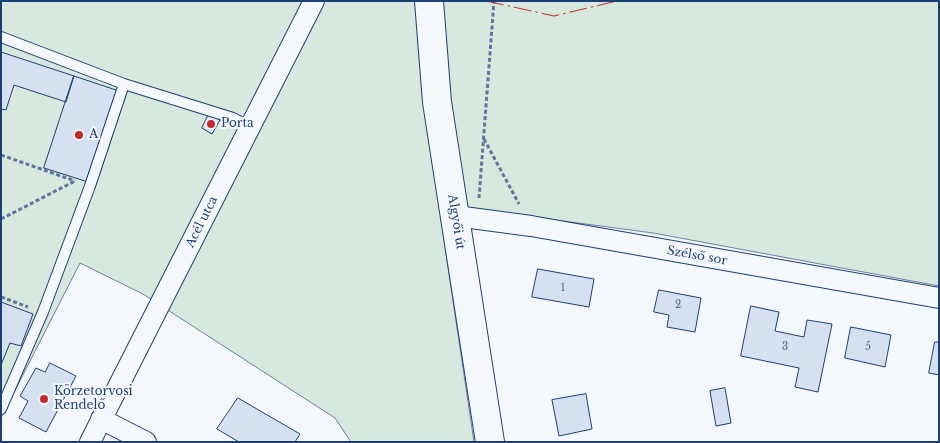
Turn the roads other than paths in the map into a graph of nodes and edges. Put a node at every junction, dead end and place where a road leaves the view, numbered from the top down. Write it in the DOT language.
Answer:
graph roads {
  1 [pos="314,1"];
  2 [pos="429,1"];
  3 [pos="1,37"];
  4 [pos="124,84"];
  5 [pos="250,127"];
  6 [pos="466,217"];
  7 [pos="939,298"];
  8 [pos="1,409"];
  9 [pos="102,419"];
  10 [pos="90,442"];
  11 [pos="108,442"];
  12 [pos="146,442"];
  13 [pos="490,442"];
  1 -- 5 [label="street, Acél utca"];
  2 -- 6 [label="main road, Algyői út"];
  3 -- 4 [label="lane"];
  4 -- 5 [label="lane"];
  4 -- 8 [label="lane"];
  5 -- 9 [label="street, Acél utca"];
  6 -- 7 [label="street, Szélső sor"];
  6 -- 13 [label="main road, Algyői út"];
  9 -- 10 [label="street, Acél utca"];
  9 -- 11 [label="street"];
  9 -- 12 [label="street"];
}
